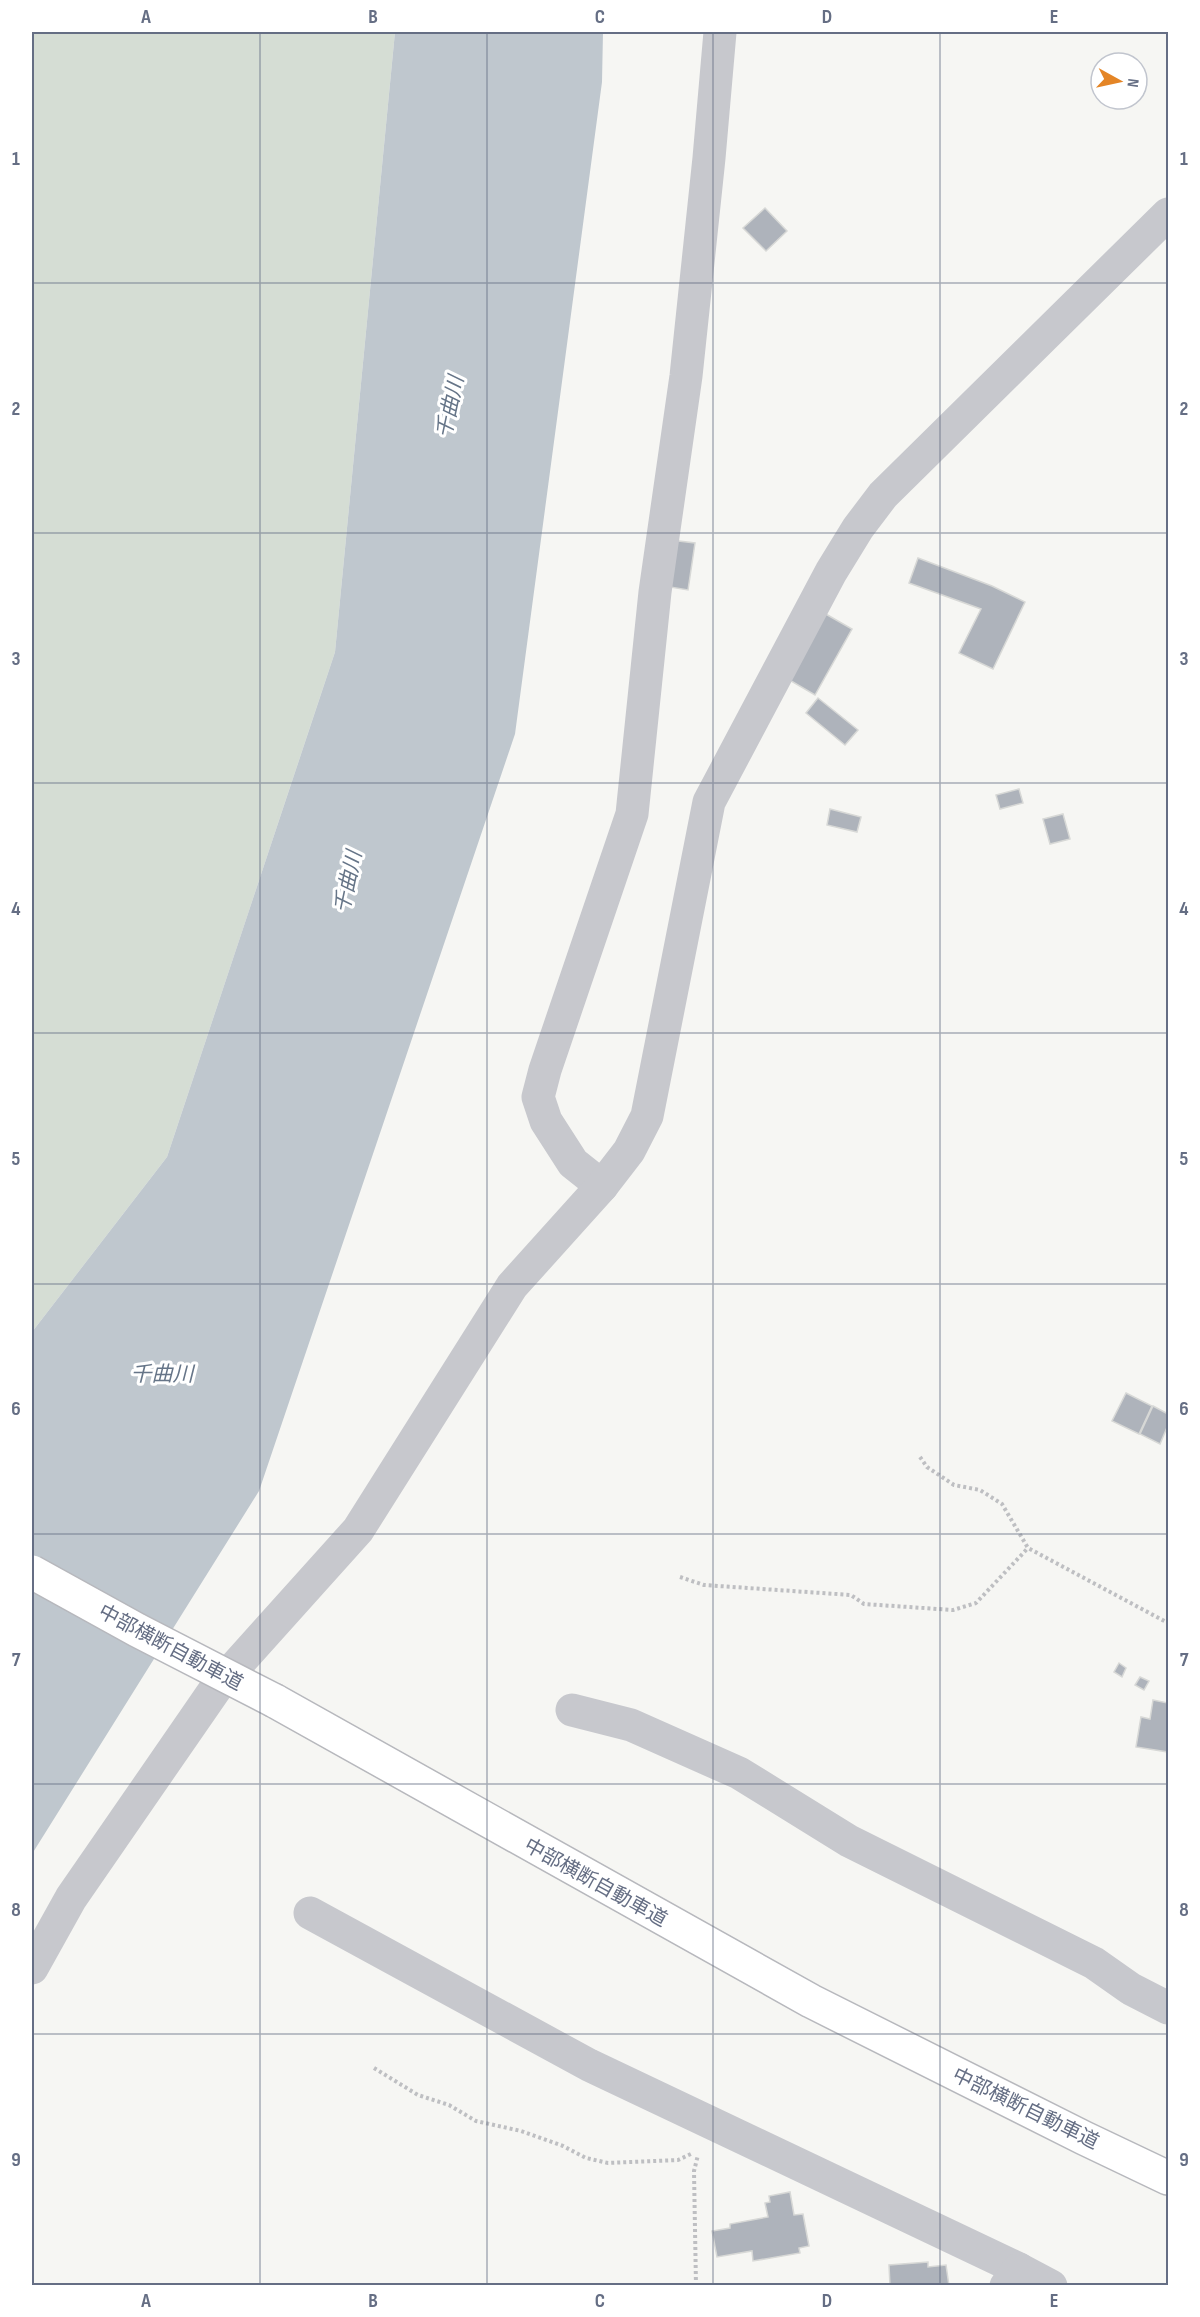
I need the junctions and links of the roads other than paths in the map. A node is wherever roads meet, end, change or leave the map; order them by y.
1 (720, 32) edge
2 (1168, 214) edge
3 (602, 1186) junction
4 (32, 1572) edge
5 (572, 1710) dead end
6 (310, 1913) dead end
7 (32, 1968) edge
8 (1168, 2008) edge
9 (1168, 2178) edge
10 (1012, 2277) edge
11 (1051, 2286) edge

1 - 3 street
2 - 3 street
3 - 7 street
4 - 9 highway, 中部横断自動車道, bridge
5 - 8 street
6 - 10 street
10 - 11 street

